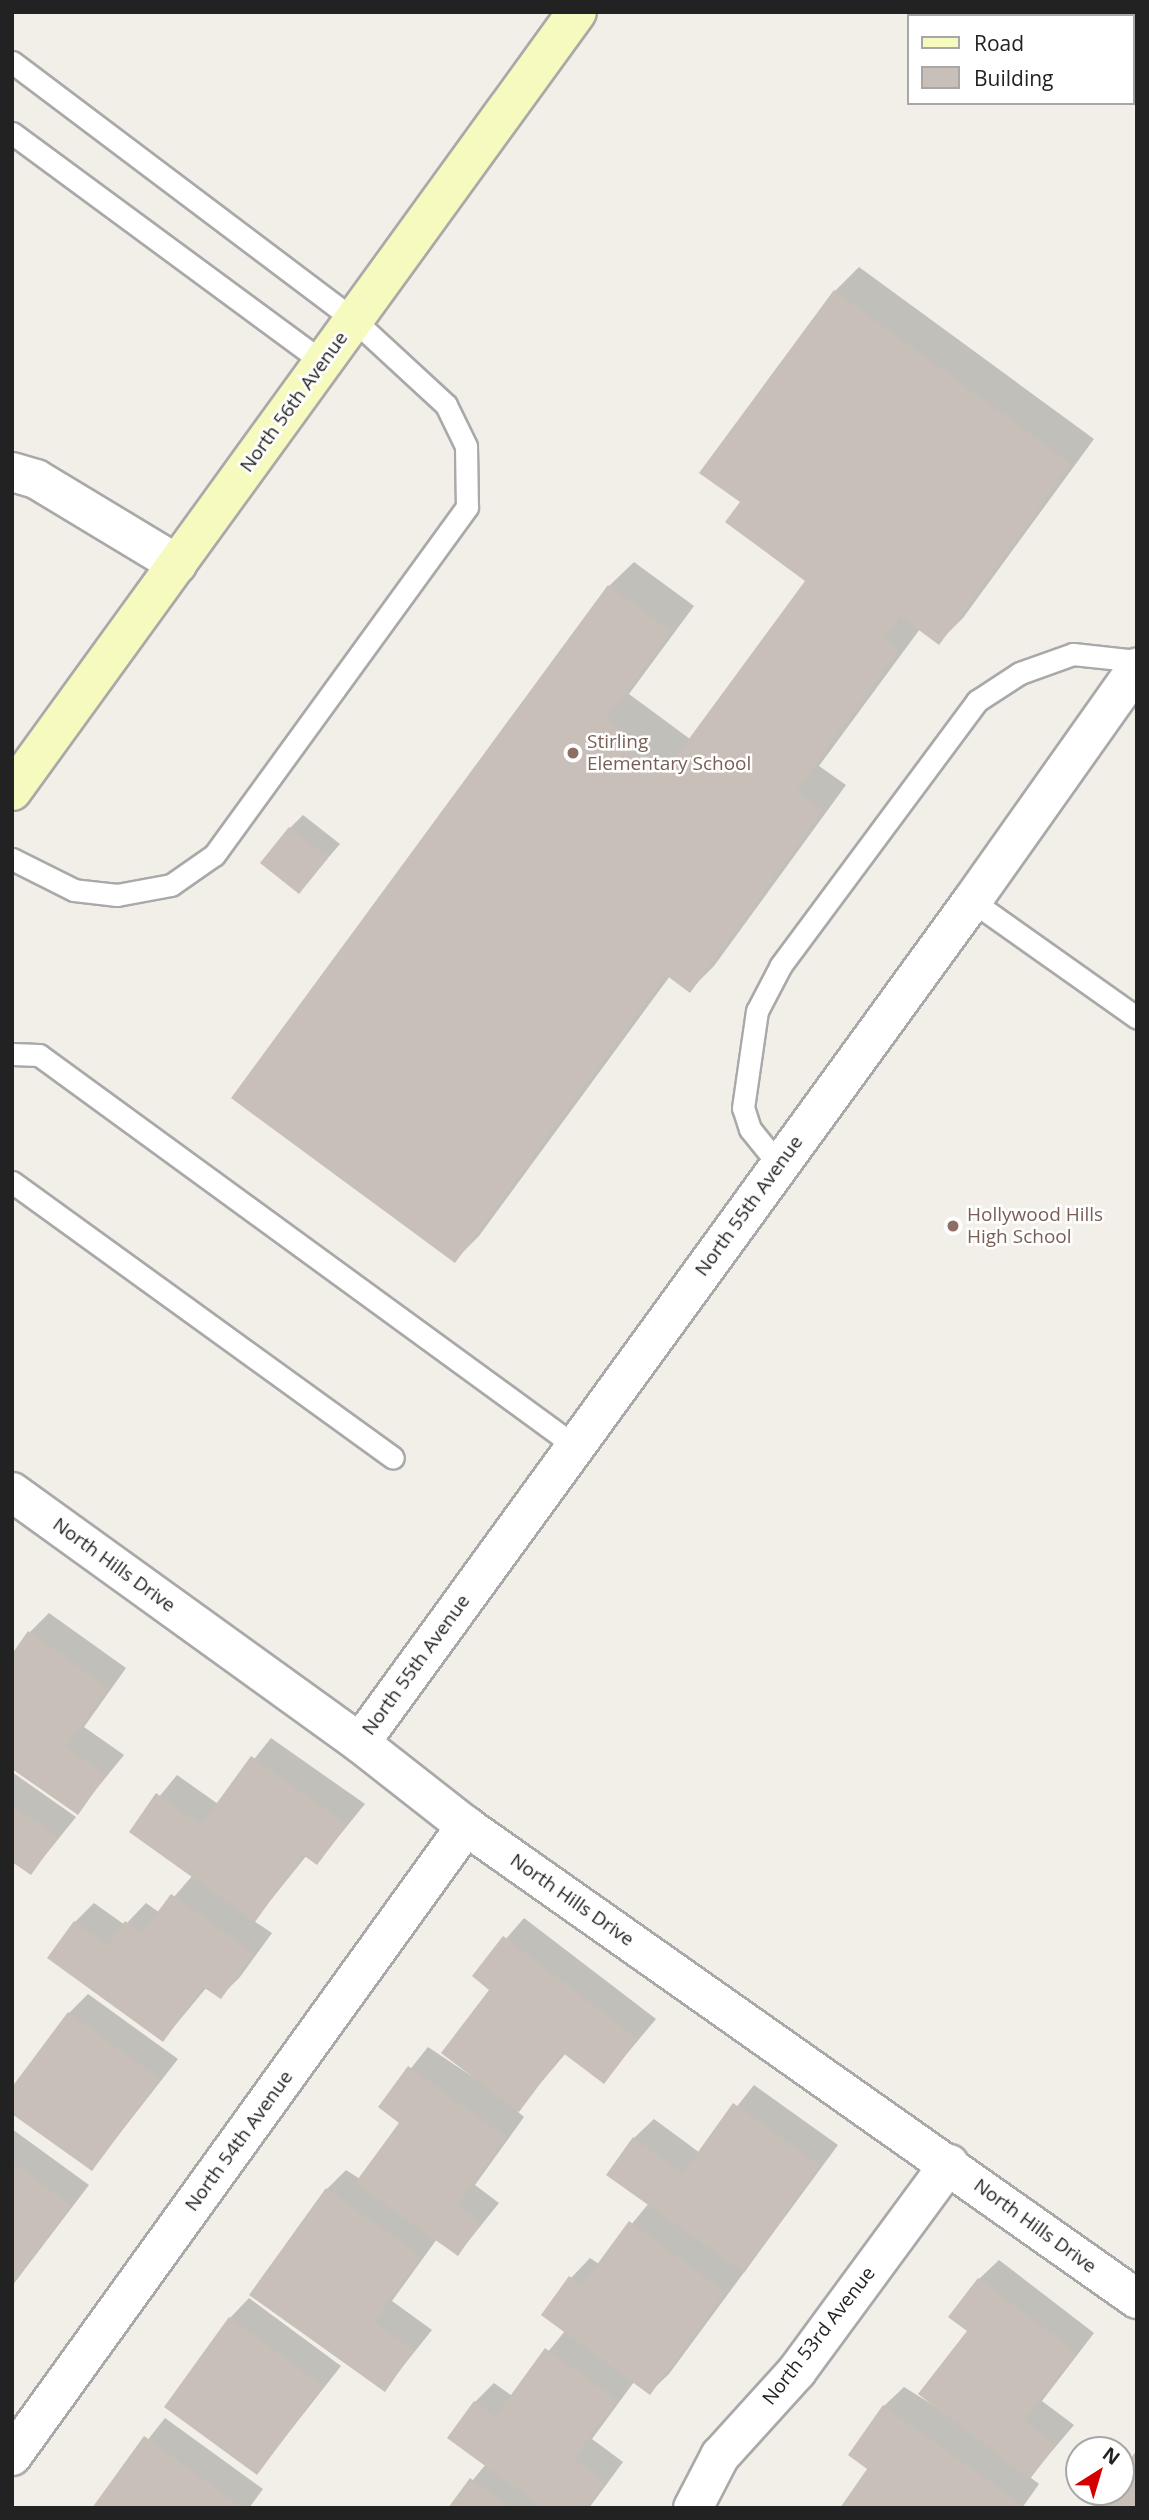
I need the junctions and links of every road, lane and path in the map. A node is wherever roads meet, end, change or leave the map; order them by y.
1 (577, 12) edge
2 (12, 62) edge
3 (12, 134) edge
4 (354, 320) junction
5 (323, 362) junction
6 (12, 472) edge
7 (177, 564) junction
8 (1137, 661) edge
9 (1137, 668) edge
10 (12, 791) edge
11 (12, 859) edge
12 (972, 901) junction
13 (1137, 1018) edge
14 (12, 1054) edge
15 (779, 1165) junction
16 (12, 1182) edge
17 (575, 1446) junction
18 (393, 1458) dead end
19 (12, 1492) edge
20 (360, 1743) junction
21 (466, 1826) junction
22 (949, 2164) junction
23 (1137, 2299) edge
24 (12, 2456) edge
25 (693, 2508) edge

1 - 4 street, North 56th Avenue
2 - 4 lane
3 - 5 lane
4 - 5 street, North 56th Avenue
4 - 11 lane
5 - 7 street, North 56th Avenue
6 - 7 street
7 - 10 street, North 56th Avenue
8 - 15 lane
9 - 12 street, North 55th Avenue
12 - 13 lane
12 - 15 street, North 55th Avenue
14 - 17 lane
15 - 17 street, North 55th Avenue
16 - 18 lane
17 - 20 street, North 55th Avenue
19 - 20 street, North Hills Drive
20 - 21 street, North Hills Drive
21 - 22 street, North Hills Drive
21 - 24 street, North 54th Avenue
22 - 23 street, North Hills Drive
22 - 25 street, North 53rd Avenue

